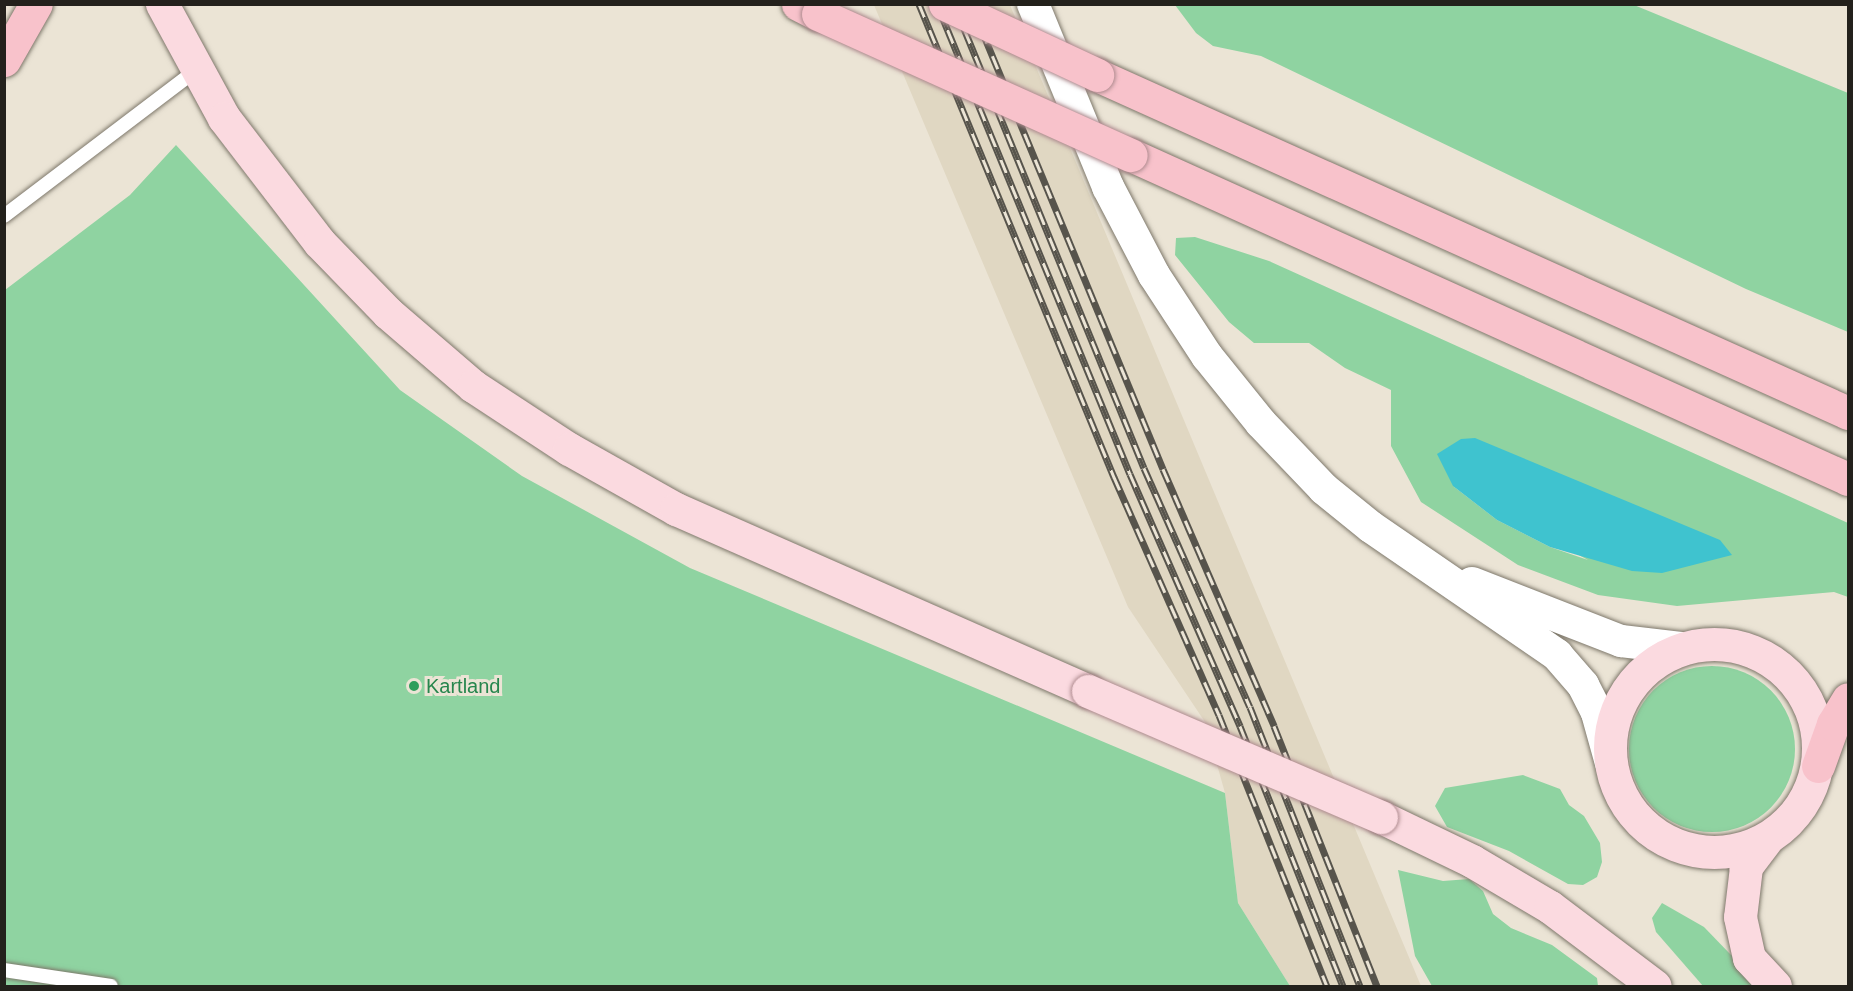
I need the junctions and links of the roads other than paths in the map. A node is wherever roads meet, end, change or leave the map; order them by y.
1 (36, 4) edge
2 (162, 4) edge
3 (945, 4) edge
4 (1033, 4) edge
5 (808, 9) edge
6 (4, 60) edge
7 (196, 70) junction
8 (4, 216) edge
9 (1848, 413) edge
10 (1848, 478) edge
11 (1424, 564) junction
12 (1680, 648) junction
13 (1848, 699) edge
14 (1611, 763) junction
15 (1818, 766) junction
16 (1766, 840) junction
17 (4, 970) edge
18 (111, 987) edge
19 (1655, 987) edge
20 (1775, 987) edge

1 - 6 highway
2 - 7 main road
3 - 9 highway, bridge
4 - 11 street
5 - 10 highway, bridge
7 - 8 lane
7 - 19 main road, bridge
11 - 12 street
11 - 14 street
12 - 14 main road
12 - 15 main road
13 - 15 highway
14 - 16 main road
15 - 16 main road
16 - 20 main road
17 - 18 lane

